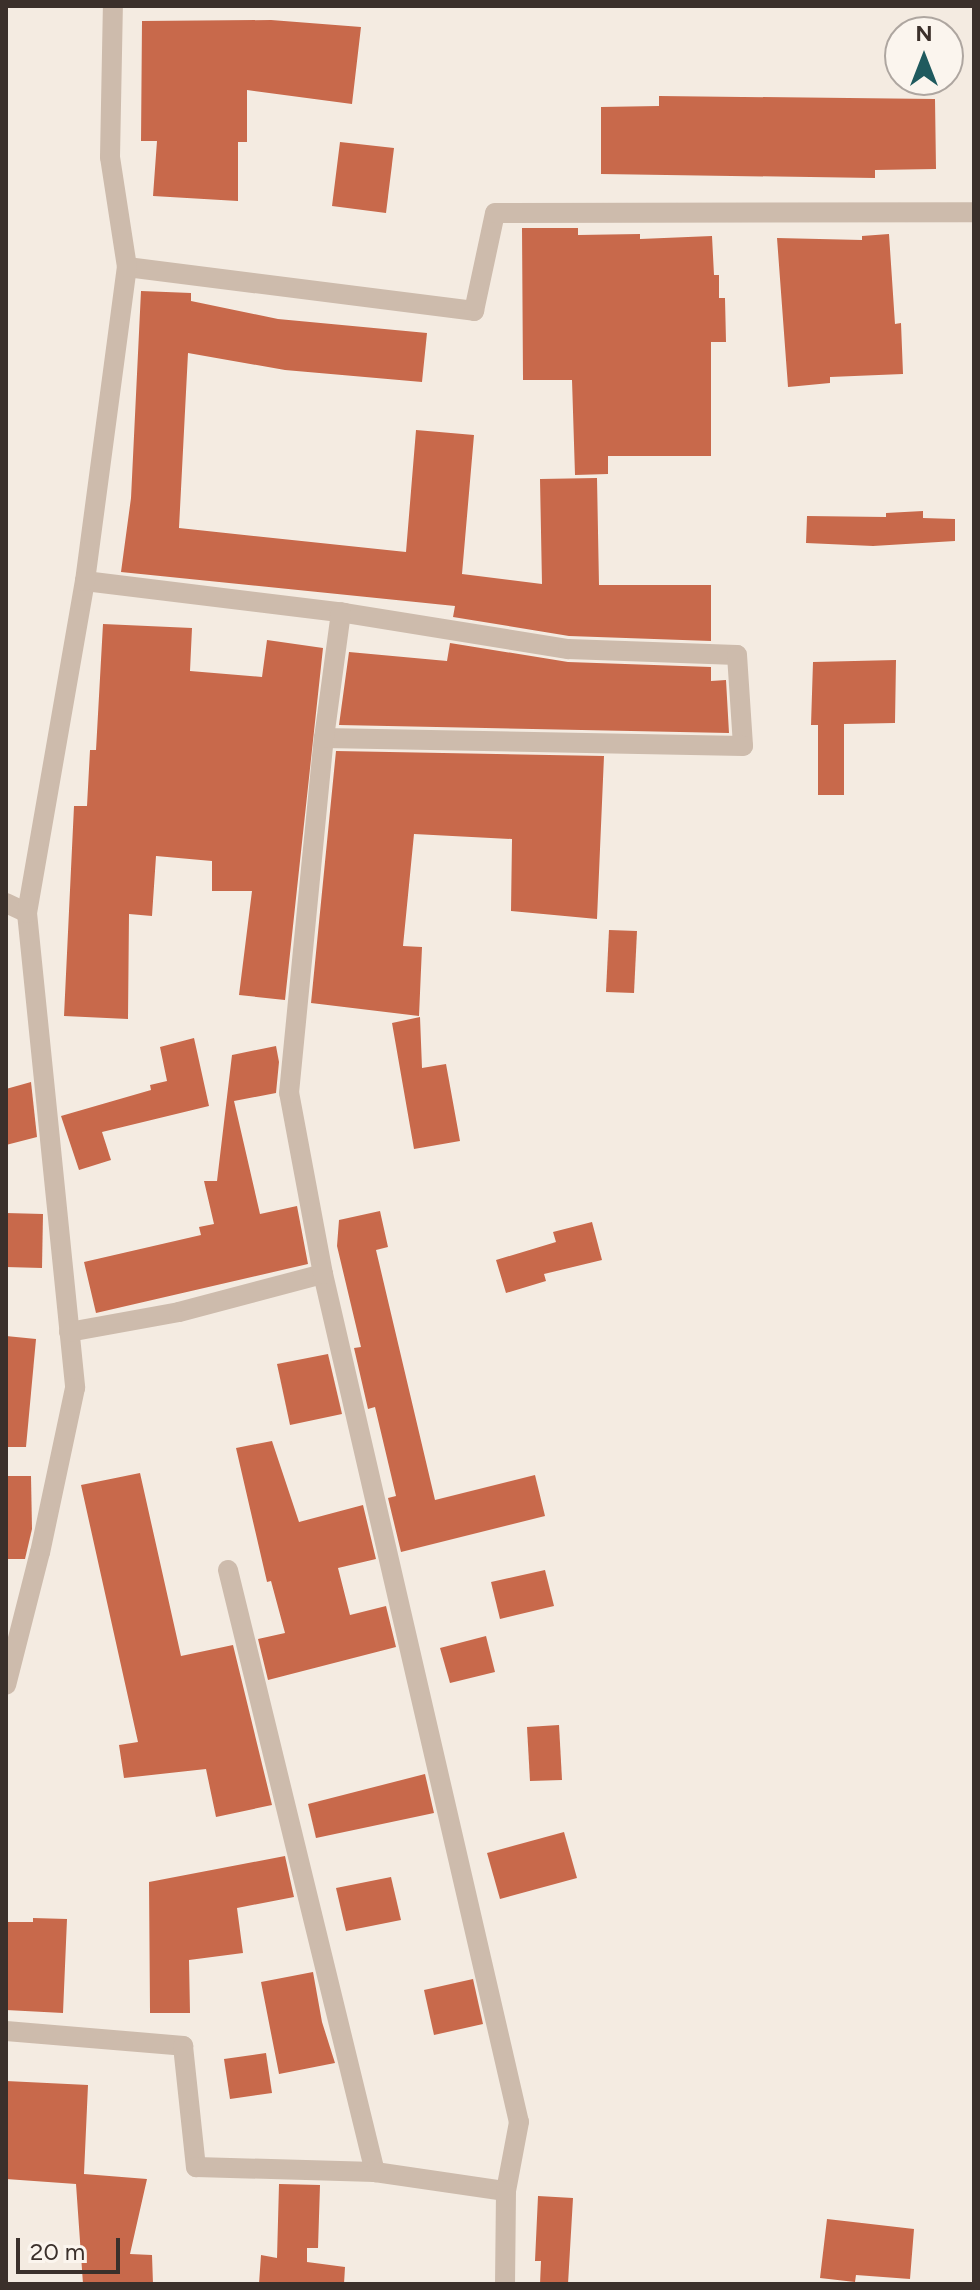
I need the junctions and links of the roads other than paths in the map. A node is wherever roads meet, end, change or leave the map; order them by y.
1 (113, 6) edge
2 (974, 212) edge
3 (127, 267) junction
4 (85, 581) junction
5 (341, 612) junction
6 (324, 738) junction
7 (6, 903) edge
8 (27, 913) junction
9 (323, 1274) junction
10 (69, 1332) junction
11 (228, 1570) dead end
12 (6, 1685) edge
13 (6, 2031) edge
14 (375, 2172) junction
15 (506, 2191) junction
16 (505, 2284) edge

1 - 3 street
2 - 3 street
3 - 4 street
4 - 5 street
4 - 8 street
5 - 6 street
5 - 6 street
6 - 9 street
7 - 8 street
8 - 10 street
9 - 10 street
9 - 15 street
10 - 12 street
11 - 14 street
13 - 14 street
14 - 15 street
15 - 16 street

